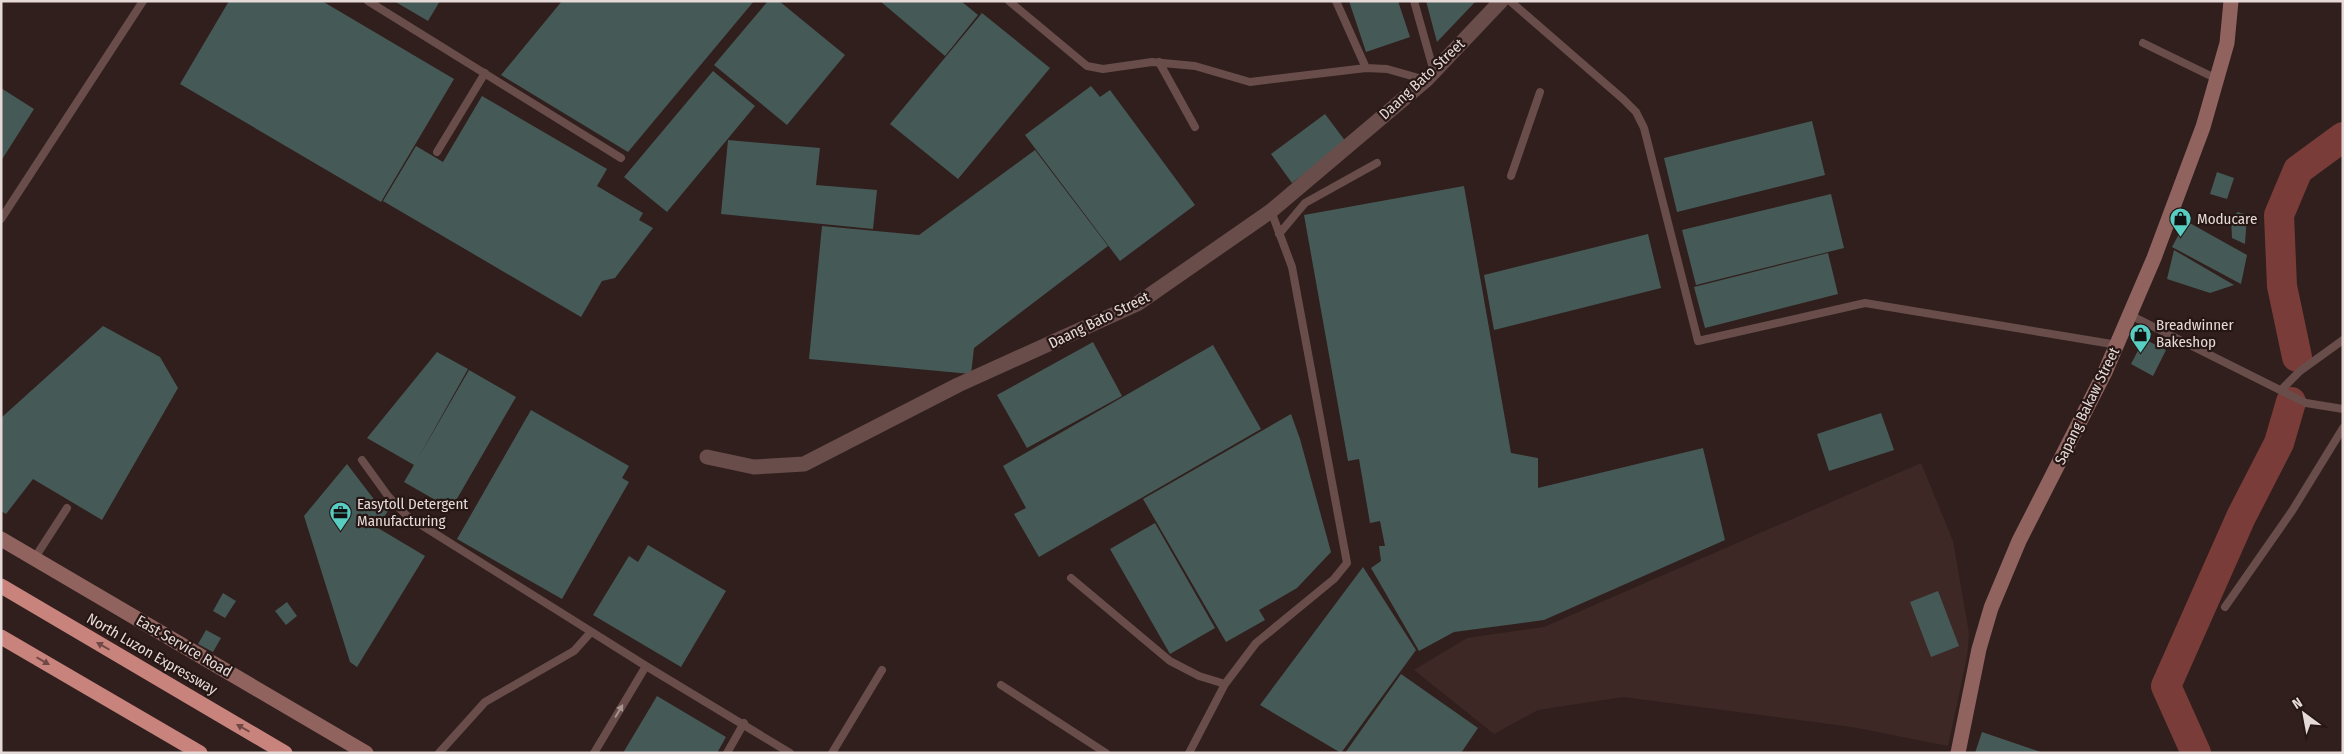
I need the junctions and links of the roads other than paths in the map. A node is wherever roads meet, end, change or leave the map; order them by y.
1 (142, 1) edge
2 (368, 1) edge
3 (1009, 1) edge
4 (1336, 1) edge
5 (1414, 1) edge
6 (1501, 1) edge
7 (1510, 1) edge
8 (2231, 1) edge
9 (2143, 43) dead end
10 (1159, 62) junction
11 (1366, 68) junction
12 (485, 73) junction
13 (1430, 76) junction
14 (2217, 79) junction
15 (1540, 92) dead end
16 (1195, 127) dead end
17 (437, 152) dead end
18 (621, 158) dead end
19 (1377, 163) dead end
20 (1511, 176) dead end
21 (1271, 211) junction
22 (1, 219) edge
23 (1280, 234) junction
24 (2130, 315) junction
25 (2343, 340) edge
26 (2118, 345) junction
27 (2281, 390) junction
28 (2343, 409) edge
29 (2343, 428) edge
30 (707, 457) dead end
31 (362, 460) dead end
32 (67, 508) dead end
33 (1, 539) edge
34 (34, 558) junction
35 (1071, 578) dead end
36 (1, 586) edge
37 (2225, 607) dead end
38 (591, 632) junction
39 (1, 637) edge
40 (646, 666) junction
41 (882, 670) dead end
42 (1225, 684) junction
43 (1001, 685) dead end
44 (744, 724) junction
45 (200, 753) edge
46 (286, 753) edge
47 (366, 753) edge
48 (439, 753) edge
49 (594, 753) edge
50 (727, 753) edge
51 (790, 753) edge
52 (832, 753) edge
53 (1106, 753) edge
54 (1189, 753) edge
55 (1958, 753) edge

1 - 22 lane
2 - 12 lane
3 - 10 lane
4 - 11 lane
5 - 13 lane
6 - 13 street, Daang Bato Street
7 - 26 lane
8 - 14 street, Sapang Bakaw Street
9 - 14 lane
10 - 11 lane
10 - 16 lane
11 - 13 lane
12 - 17 lane
12 - 18 lane
13 - 21 street, Daang Bato Street
14 - 24 street, Sapang Bakaw Street
15 - 20 lane
19 - 23 lane
21 - 23 lane
21 - 30 street, Daang Bato Street
23 - 42 lane
24 - 26 street, Sapang Bakaw Street
24 - 27 lane
25 - 27 lane
26 - 55 street, Sapang Bakaw Street
27 - 28 lane
29 - 37 lane
31 - 38 lane
32 - 34 lane
33 - 34 street, East Service Road
34 - 47 street, East Service Road
35 - 42 lane
46 -> 36 highway, North Luzon Expressway
38 - 40 lane
38 - 48 lane
39 -> 45 highway
40 - 44 lane
49 -> 40 lane
41 - 52 lane
42 - 54 lane
43 - 53 lane
44 - 50 lane
44 - 51 lane

